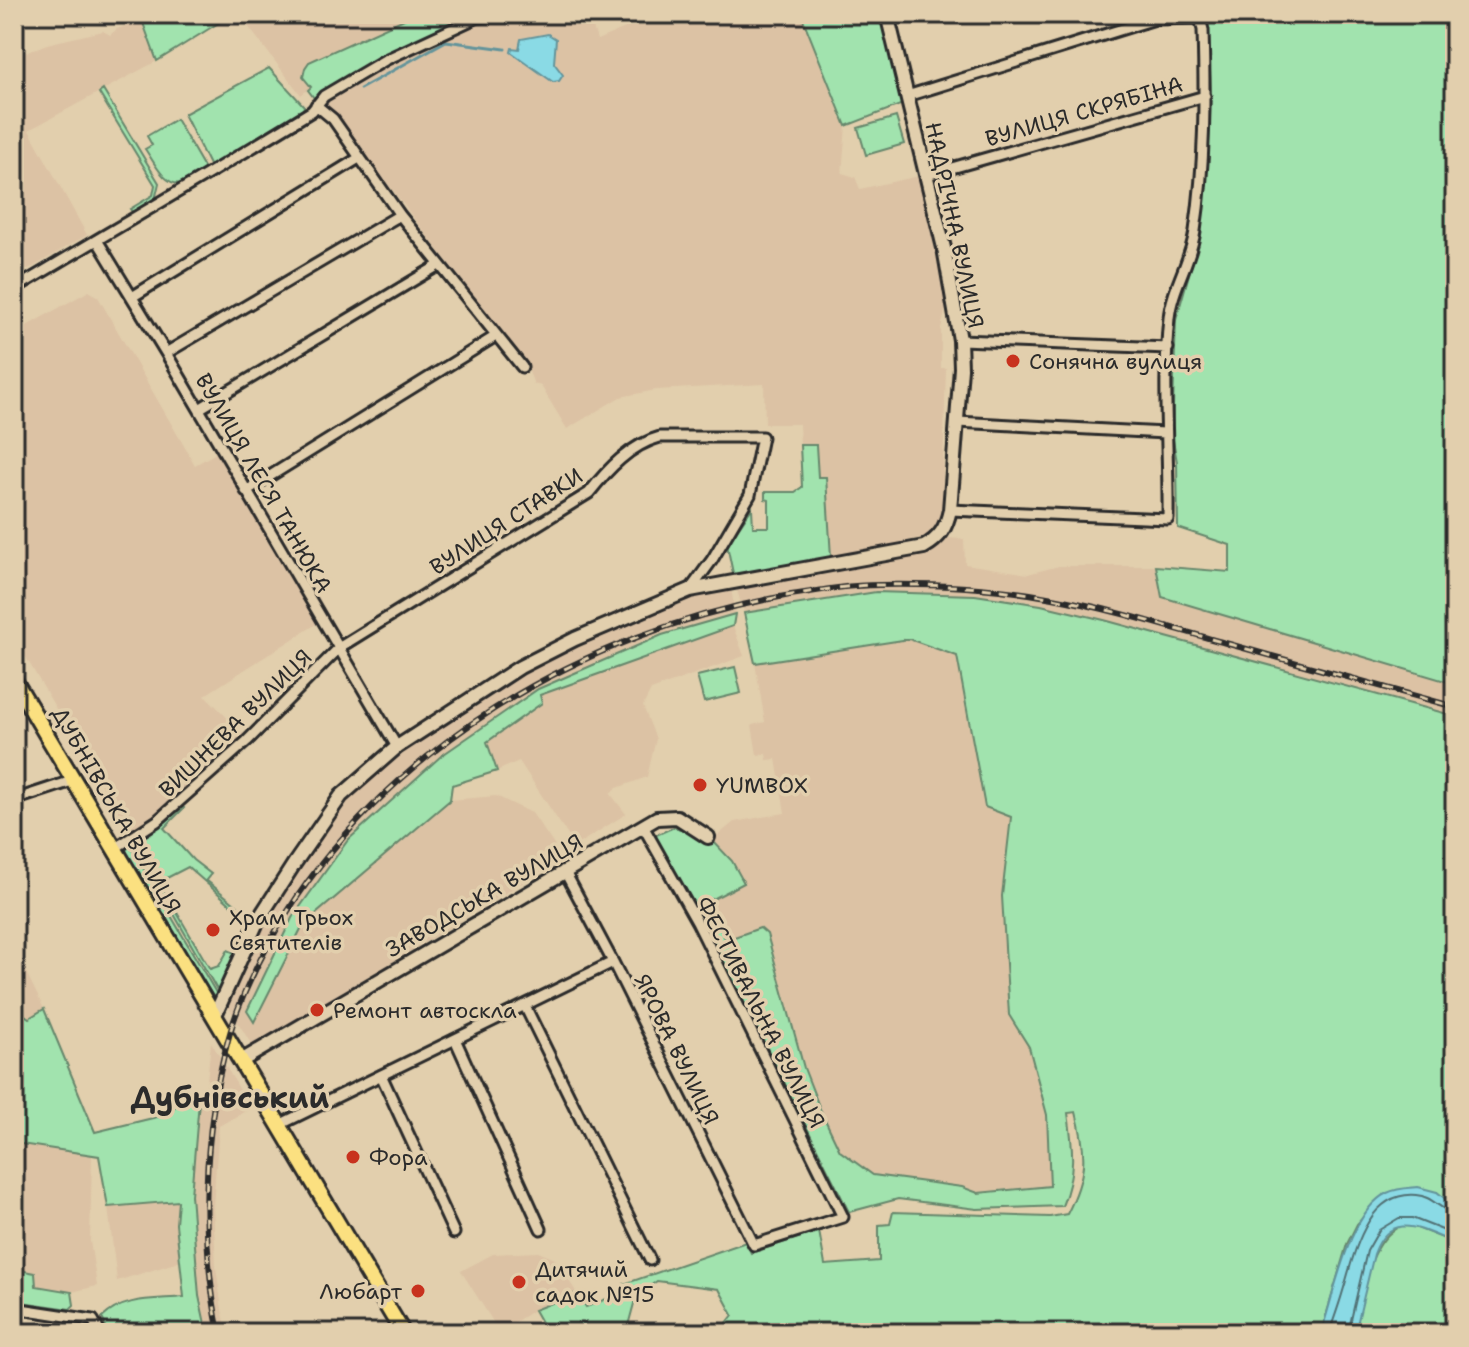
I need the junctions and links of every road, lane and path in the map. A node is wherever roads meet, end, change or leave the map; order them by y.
1 (504, 14) edge
2 (887, 14) edge
3 (1199, 16) edge
4 (907, 96) junction
5 (1205, 96) junction
6 (316, 105) junction
7 (359, 158) junction
8 (927, 175) junction
9 (400, 215) junction
10 (97, 240) junction
11 (439, 265) junction
12 (14, 289) edge
13 (132, 297) junction
14 (496, 336) junction
15 (960, 340) junction
16 (1168, 348) junction
17 (166, 353) junction
18 (522, 367) dead end
19 (199, 409) junction
20 (957, 422) junction
21 (1165, 433) junction
22 (246, 491) junction
23 (950, 510) junction
24 (690, 590) junction
25 (340, 647) junction
26 (14, 680) edge
27 (397, 747) junction
28 (75, 780) junction
29 (14, 800) edge
30 (643, 826) junction
31 (708, 837) dead end
32 (114, 849) junction
33 (564, 870) junction
34 (613, 962) junction
35 (525, 1006) junction
36 (215, 1015) junction
37 (455, 1039) junction
38 (241, 1061) junction
39 (381, 1075) junction
40 (279, 1125) junction
41 (541, 1229) dead end
42 (454, 1233) dead end
43 (754, 1245) joint
44 (650, 1260) dead end
45 (14, 1308) edge
46 (100, 1333) edge
47 (403, 1333) edge

1 - 6 street
2 - 4 street, НАДРІЧНА ВУЛИЦЯ
3 - 4 street
3 - 5 street
4 - 8 street, НАДРІЧНА ВУЛИЦЯ
5 - 8 street, ВУЛИЦЯ СКРЯБІНА
5 - 16 street
6 - 7 street
6 - 10 street
7 - 9 street
7 - 13 street
8 - 15 street, НАДРІЧНА ВУЛИЦЯ
9 - 11 street
9 - 17 street
10 - 12 street
10 - 13 street, ВУЛИЦЯ ЛЕСЯ ТАНЮКА
11 - 14 street
11 - 19 street
13 - 17 street, ВУЛИЦЯ ЛЕСЯ ТАНЮКА
14 - 18 street
14 - 22 street
15 - 16 street
15 - 20 street, НАДРІЧНА ВУЛИЦЯ
16 - 21 street
17 - 19 street, ВУЛИЦЯ ЛЕСЯ ТАНЮКА
19 - 22 street, ВУЛИЦЯ ЛЕСЯ ТАНЮКА
20 - 21 street
20 - 23 street, НАДРІЧНА ВУЛИЦЯ
21 - 23 street
22 - 25 street, ВУЛИЦЯ ЛЕСЯ ТАНЮКА
23 - 24 street, НАДРІЧНА ВУЛИЦЯ
24 - 25 street, ВУЛИЦЯ СТАВКИ
24 - 27 street
25 - 27 street, ВУЛИЦЯ ЛЕСЯ ТАНЮКА
25 - 32 street, ВИШНЕВА ВУЛИЦЯ
26 - 28 main road, ДУБНІВСЬКА ВУЛИЦЯ
27 - 36 street
28 - 29 street
28 - 32 main road, ДУБНІВСЬКА ВУЛИЦЯ
30 - 31 street, ЗАВОДСЬКА ВУЛИЦЯ
30 - 33 street, ЗАВОДСЬКА ВУЛИЦЯ
30 - 43 street, ФЕСТИВАЛЬНА ВУЛИЦЯ
32 - 36 main road, ДУБНІВСЬКА ВУЛИЦЯ
33 - 34 street, ЯРОВА ВУЛИЦЯ
33 - 38 street, ЗАВОДСЬКА ВУЛИЦЯ
34 - 35 street
34 - 43 street, ЯРОВА ВУЛИЦЯ
35 - 37 street
35 - 44 street
36 - 38 main road, ДУБНІВСЬКА ВУЛИЦЯ
37 - 39 street
37 - 41 street
38 - 40 main road, ДУБНІВСЬКА ВУЛИЦЯ
39 - 40 street
39 - 42 street
40 - 47 main road, ДУБНІВСЬКА ВУЛИЦЯ
45 - 46 street

